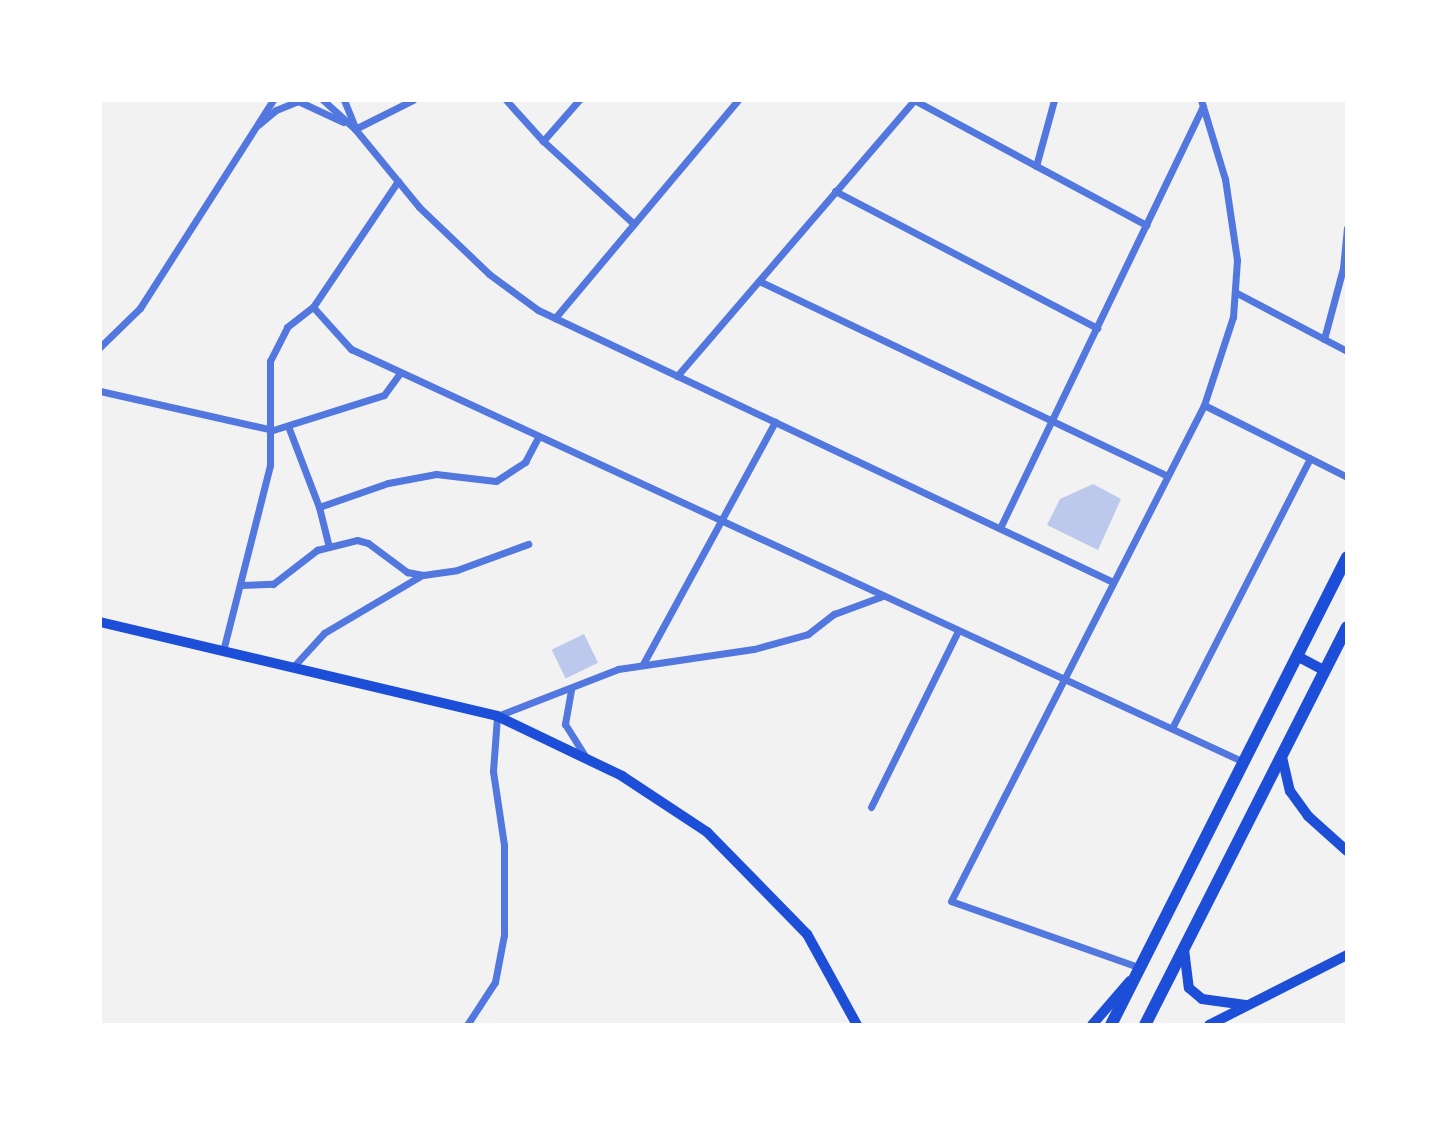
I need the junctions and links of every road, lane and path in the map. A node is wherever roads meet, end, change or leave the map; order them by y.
1 (273, 100) edge
2 (323, 100) edge
3 (344, 100) edge
4 (413, 100) edge
5 (506, 100) edge
6 (579, 100) edge
7 (738, 100) edge
8 (1054, 100) edge
9 (1060, 100) edge
10 (1202, 103) edge
11 (1054, 110) junction
12 (355, 129) junction
13 (248, 134) junction
14 (543, 141) junction
15 (1036, 166) junction
16 (398, 181) junction
17 (835, 191) junction
18 (634, 224) junction
19 (1146, 225) junction
20 (1347, 228) edge
21 (759, 281) junction
22 (1235, 292) junction
23 (313, 307) junction
24 (555, 318) junction
25 (1097, 328) junction
26 (1324, 339) junction
27 (100, 347) edge
28 (1347, 351) edge
29 (399, 374) junction
30 (677, 376) junction
31 (100, 391) edge
32 (1203, 405) junction
33 (1052, 421) junction
34 (775, 422) junction
35 (288, 426) junction
36 (272, 429) junction
37 (538, 438) junction
38 (1310, 458) junction
39 (1167, 477) junction
40 (1347, 477) edge
41 (320, 507) junction
42 (721, 522) junction
43 (1000, 528) junction
44 (528, 544) dead end
45 (329, 547) junction
46 (1347, 557) edge
47 (422, 575) junction
48 (1113, 582) junction
49 (240, 585) junction
50 (883, 596) junction
51 (100, 621) edge
52 (1347, 627) edge
53 (958, 631) junction
54 (223, 651) junction
55 (1297, 656) junction
56 (643, 664) junction
57 (293, 667) junction
58 (1325, 671) junction
59 (1064, 679) junction
60 (571, 690) junction
61 (497, 716) junction
62 (1171, 729) junction
63 (1282, 757) junction
64 (587, 759) junction
65 (1244, 762) junction
66 (870, 807) dead end
67 (1347, 850) edge
68 (1184, 949) junction
69 (1347, 955) edge
70 (1141, 968) junction
71 (1248, 1006) junction
72 (1213, 1024) edge
73 (467, 1025) edge
74 (857, 1025) edge
75 (1092, 1025) edge
76 (1111, 1025) edge
77 (1145, 1025) edge

1 - 13 street
2 - 12 street
3 - 12 street
4 - 12 street
5 - 14 street
6 - 14 street
7 - 18 street
8 - 11 street
9 - 11 street
10 - 19 street
10 - 22 street
11 - 15 street
12 - 13 street
12 - 16 street
13 - 27 street
14 - 18 street
15 - 17 street
15 - 19 street
16 - 23 street
16 - 24 street
17 - 21 street
17 - 25 street
18 - 24 street
19 - 25 street
20 - 26 street
21 - 30 street
21 - 33 street
22 - 26 street
22 - 32 street
23 - 29 street
23 - 36 street
24 - 30 street
25 - 33 street
26 - 28 street
29 - 35 street
29 - 37 street
30 - 34 street
31 - 36 street
32 - 38 street
32 - 39 street
33 - 39 street
33 - 43 street
34 - 42 street
34 - 43 street
35 - 36 street
35 - 41 street
36 - 49 street
37 - 41 street
37 - 42 street
38 - 40 street
38 - 62 street
39 - 48 street
41 - 45 street
42 - 50 street
42 - 56 street
43 - 48 street
44 - 47 street
45 - 47 street
45 - 49 street
46 - 55 main road
47 - 57 street
48 - 59 street
49 - 54 street
50 - 53 street
50 - 56 street
51 - 54 main road
52 - 58 main road
53 - 59 street
53 - 66 street
54 - 57 main road
55 - 58 main road
55 - 65 main road
56 - 60 street
57 - 61 main road
58 - 63 main road
59 - 62 street
59 - 70 street
60 - 61 street
60 - 64 street
61 - 64 main road
61 - 73 street
62 - 65 street
63 - 67 main road
63 - 68 main road
64 - 74 main road
65 - 70 main road
68 - 71 main road
68 - 77 main road
69 - 71 main road
70 - 75 main road
70 - 76 main road
71 - 72 main road

